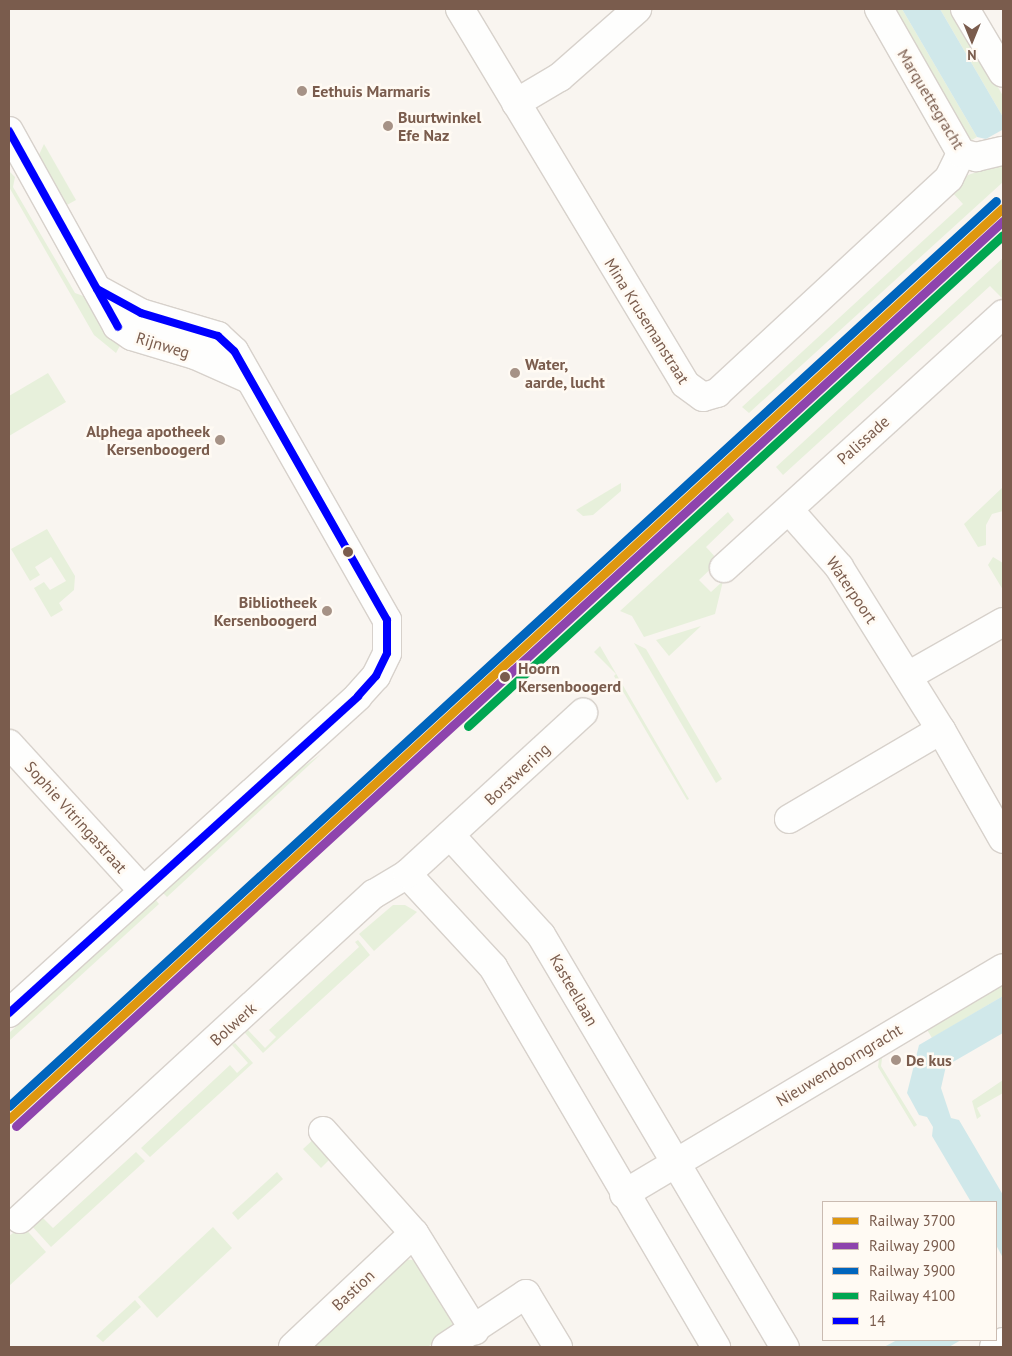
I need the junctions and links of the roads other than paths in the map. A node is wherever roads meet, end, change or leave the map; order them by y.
1 (460, 9) edge
2 (637, 9) edge
3 (879, 9) edge
4 (965, 9) edge
5 (1003, 73) edge
6 (516, 103) junction
7 (9, 131) edge
8 (1003, 151) edge
9 (961, 153) junction
10 (1003, 314) edge
11 (789, 510) junction
12 (724, 568) dead end
13 (1003, 622) edge
14 (908, 676) junction
15 (583, 713) dead end
16 (941, 730) junction
17 (9, 744) edge
18 (789, 820) dead end
19 (450, 834) junction
20 (1003, 839) edge
21 (407, 874) junction
22 (143, 891) junction
23 (1003, 968) edge
24 (9, 1013) edge
25 (323, 1131) dead end
26 (676, 1163) junction
27 (624, 1194) junction
28 (20, 1219) dead end
29 (414, 1233) junction
30 (475, 1331) junction
31 (1003, 1342) edge
32 (293, 1347) edge
33 (446, 1347) edge
34 (558, 1347) edge
35 (716, 1347) edge
36 (784, 1347) edge
37 (994, 1347) edge

1 - 6 street, Mina Krusemanstraat
2 - 6 street
3 - 9 street, Marquettegracht
4 - 5 street
6 - 9 street, Mina Krusemanstraat
7 - 22 street, Rijnweg
8 - 9 street, Marquettegracht
10 - 11 street, Palissade
11 - 12 street, Palissade
11 - 14 street, Waterpoort
13 - 14 street
14 - 16 street, Waterpoort
15 - 19 street, Borstwering
16 - 18 street
16 - 20 street, Waterpoort
17 - 22 street, Sophie Vitringastraat
19 - 21 street, Bolwerk
19 - 26 street, Kasteellaan
21 - 27 street
21 - 28 street, Bolwerk
22 - 24 street, Rijnweg
23 - 26 street, Nieuwendoorngracht
25 - 29 street
26 - 27 street
26 - 36 street, Kasteellaan
27 - 35 street
29 - 30 street
29 - 32 street, Bastion
30 - 33 street
30 - 34 street
31 - 37 street

